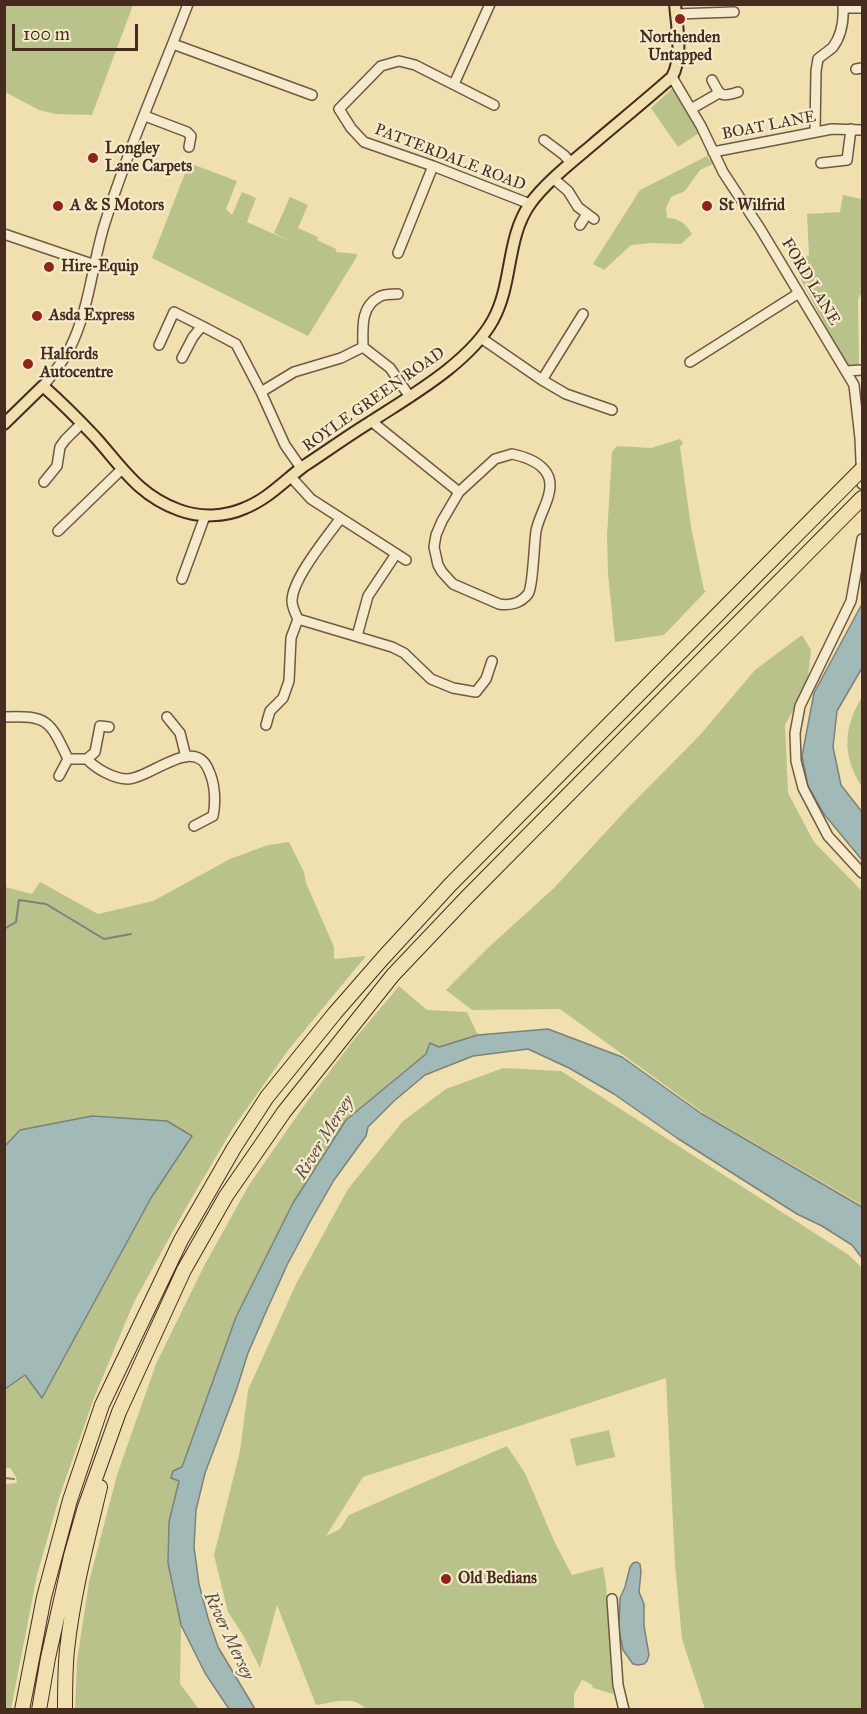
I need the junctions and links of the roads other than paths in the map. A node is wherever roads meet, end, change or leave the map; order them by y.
1 (189, 4) edge
2 (490, 4) edge
3 (843, 6) edge
4 (862, 8) edge
5 (676, 9) edge
6 (734, 12) dead end
7 (173, 44) junction
8 (672, 77) junction
9 (712, 80) dead end
10 (453, 84) junction
11 (738, 92) dead end
12 (719, 93) junction
13 (312, 95) dead end
14 (494, 105) dead end
15 (691, 109) junction
16 (145, 116) junction
17 (851, 129) junction
18 (862, 130) edge
19 (815, 132) junction
20 (544, 140) dead end
21 (189, 147) dead end
22 (713, 152) junction
23 (571, 163) junction
24 (821, 163) dead end
25 (433, 166) junction
26 (554, 178) junction
27 (530, 204) junction
28 (580, 225) dead end
29 (4, 234) edge
30 (398, 253) dead end
31 (95, 265) junction
32 (799, 293) junction
33 (398, 294) dead end
34 (583, 314) dead end
35 (202, 326) junction
36 (481, 338) junction
37 (159, 345) dead end
38 (363, 346) junction
39 (182, 358) dead end
40 (690, 362) dead end
41 (862, 370) edge
42 (846, 371) junction
43 (542, 380) junction
44 (43, 386) junction
45 (261, 392) junction
46 (410, 397) junction
47 (612, 410) dead end
48 (371, 422) junction
49 (82, 423) junction
50 (4, 424) edge
51 (301, 468) junction
52 (122, 469) junction
53 (862, 469) edge
54 (291, 477) junction
55 (44, 482) dead end
56 (862, 484) edge
57 (459, 492) junction
58 (862, 498) edge
59 (205, 516) junction
60 (340, 519) junction
61 (58, 531) dead end
62 (862, 539) edge
63 (396, 554) junction
64 (406, 560) dead end
65 (182, 579) dead end
66 (298, 619) junction
67 (357, 636) junction
68 (492, 661) dead end
69 (4, 717) edge
70 (167, 717) dead end
71 (266, 725) dead end
72 (109, 727) dead end
73 (186, 757) junction
74 (68, 759) junction
75 (87, 759) junction
76 (59, 776) dead end
77 (194, 826) dead end
78 (862, 873) edge
79 (119, 1412) junction
80 (612, 1599) dead end
81 (23, 1702) edge
82 (39, 1710) edge
83 (65, 1710) edge
84 (624, 1710) edge

1 - 7 street
2 - 10 street
3 - 4 street
3 - 19 street
5 - 6 street
5 - 8 main road
7 - 13 street
7 - 16 street
8 - 15 street, FORD LANE
8 - 23 main road, ROYLE GREEN ROAD
9 - 12 street
10 - 14 street
10 - 25 street, PATTERDALE ROAD
11 - 12 street
12 - 15 street
15 - 22 street, FORD LANE
16 - 21 street
16 - 31 street
17 - 18 street, BOAT LANE
17 - 19 street, BOAT LANE
17 - 24 street
19 - 22 street, BOAT LANE
20 - 23 street
22 - 32 street, FORD LANE
23 - 26 main road, ROYLE GREEN ROAD
25 - 27 street, PATTERDALE ROAD
25 - 30 street
26 - 27 main road, ROYLE GREEN ROAD
26 - 28 street
27 - 36 main road, ROYLE GREEN ROAD
29 - 31 street
31 - 44 street
32 - 40 street
32 - 42 street, FORD LANE
33 - 38 street
34 - 43 street
35 - 37 street
35 - 39 street
35 - 45 street
36 - 43 street
36 - 46 main road, ROYLE GREEN ROAD
38 - 45 street
38 - 46 street
41 - 42 street
42 - 56 street, FORD LANE
43 - 47 street
44 - 49 main road, ROYLE GREEN ROAD
44 - 50 main road
45 - 51 street
46 - 48 main road, ROYLE GREEN ROAD
48 - 51 main road, ROYLE GREEN ROAD
48 - 57 street
49 - 52 main road, ROYLE GREEN ROAD
49 - 55 street
51 - 54 main road, ROYLE GREEN ROAD
52 - 59 main road, ROYLE GREEN ROAD
52 - 61 street
53 - 81 highway, bridge
54 - 59 main road, ROYLE GREEN ROAD
54 - 60 street
57 - 57 street
58 - 79 highway
59 - 65 street
60 - 63 street
60 - 66 street
62 - 78 street
63 - 64 street
63 - 67 street
66 - 67 street
66 - 71 street
67 - 68 street
69 - 74 street
70 - 73 street
72 - 75 street
73 - 75 street
73 - 77 street
74 - 75 street
74 - 76 street
79 - 82 highway
79 - 83 highway
80 - 84 street

